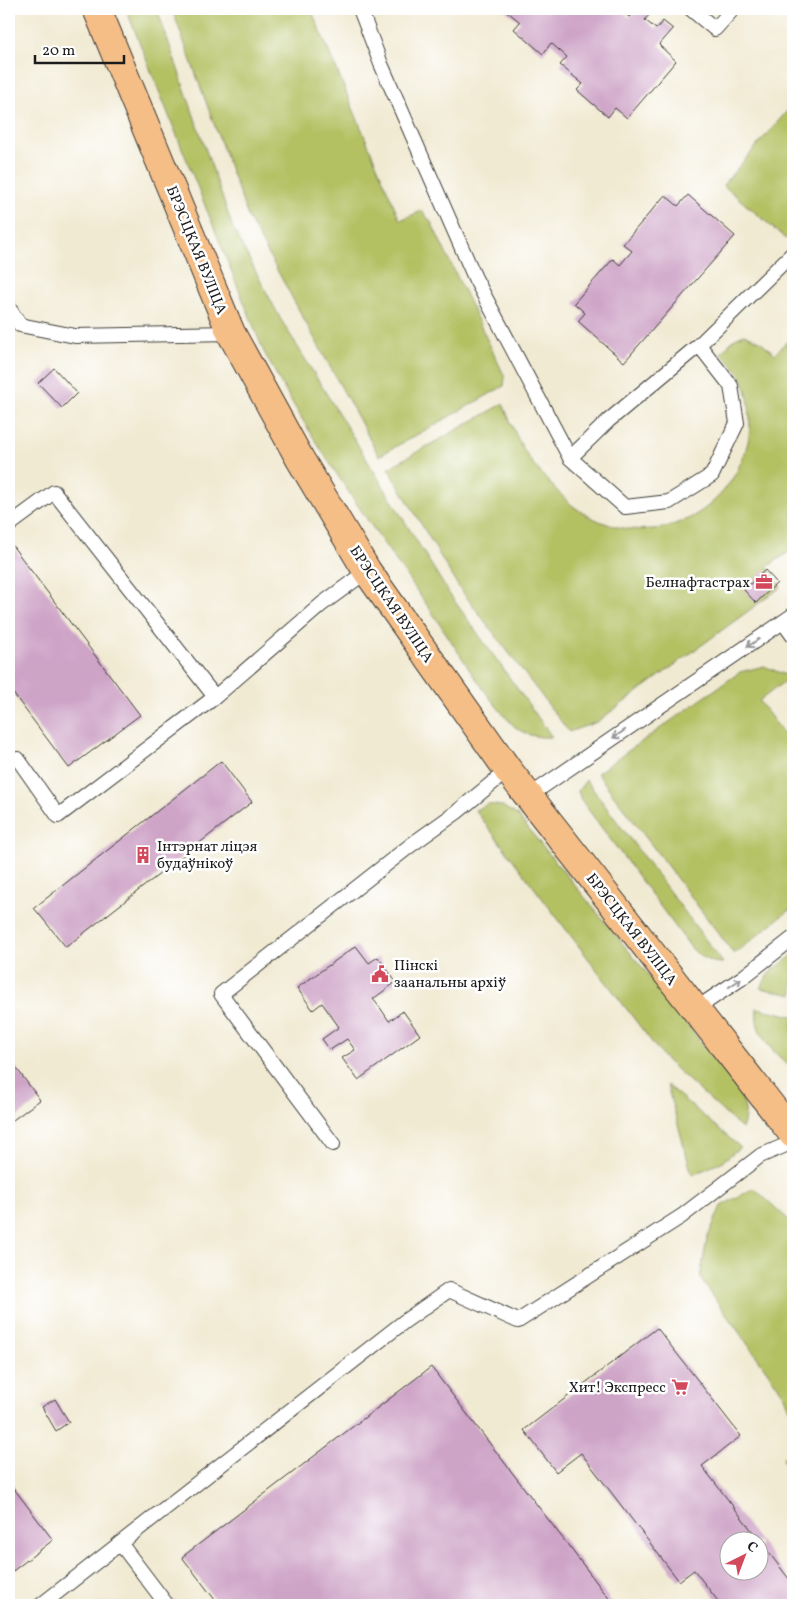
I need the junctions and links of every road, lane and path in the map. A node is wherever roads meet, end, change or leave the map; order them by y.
1 (97, 9) edge
2 (360, 9) edge
3 (691, 9) edge
4 (733, 9) edge
5 (792, 254) edge
6 (9, 308) edge
7 (232, 333) junction
8 (699, 345) junction
9 (570, 458) junction
10 (9, 525) edge
11 (367, 571) junction
12 (788, 619) edge
13 (793, 636) edge
14 (215, 697) junction
15 (18, 759) dead end
16 (508, 770) junction
17 (528, 796) junction
18 (793, 938) edge
19 (694, 1010) junction
20 (793, 1134) edge
21 (793, 1142) edge
22 (333, 1144) dead end
23 (120, 1543) junction
24 (41, 1605) edge
25 (167, 1605) edge

1 - 7 main road, БРЭСЦКАЯ ВУЛІЦА
2 - 9 lane
3 - 4 lane
5 - 8 lane
6 - 7 lane
7 - 11 main road, БРЭСЦКАЯ ВУЛІЦА
8 - 9 lane
8 - 9 lane
10 - 14 lane
11 - 14 lane
11 - 16 main road, БРЭСЦКАЯ ВУЛІЦА
12 - 13 lane
12 -> 17 lane
14 - 15 lane
16 - 17 main road, БРЭСЦКАЯ ВУЛІЦА
16 - 22 lane
17 - 19 main road, БРЭСЦКАЯ ВУЛІЦА
19 -> 18 lane
19 - 20 main road, БРЭСЦКАЯ ВУЛІЦА
21 - 23 lane
23 - 24 lane
23 - 25 lane

